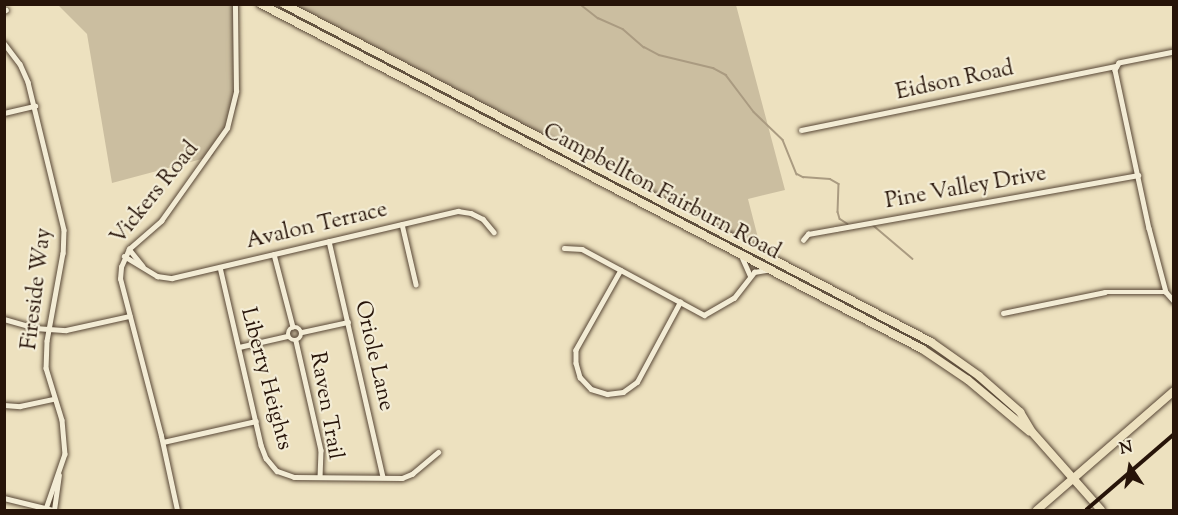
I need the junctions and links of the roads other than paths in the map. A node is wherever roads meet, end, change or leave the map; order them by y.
1 (234, 4) edge
2 (261, 4) edge
3 (284, 4) edge
4 (4, 43) edge
5 (1173, 52) edge
6 (1116, 66) junction
7 (34, 106) junction
8 (4, 113) edge
9 (801, 130) dead end
10 (1138, 176) junction
11 (402, 224) junction
12 (494, 232) dead end
13 (803, 240) dead end
14 (330, 241) junction
15 (564, 248) dead end
16 (129, 249) junction
17 (274, 254) junction
18 (740, 254) junction
19 (124, 256) junction
20 (142, 266) junction
21 (220, 267) junction
22 (621, 270) junction
23 (770, 270) junction
24 (750, 275) junction
25 (416, 284) dead end
26 (1166, 292) junction
27 (1173, 301) edge
28 (680, 302) junction
29 (1003, 313) dead end
30 (129, 316) junction
31 (4, 319) edge
32 (348, 322) junction
33 (293, 327) junction
34 (49, 330) junction
35 (302, 332) junction
36 (287, 336) junction
37 (296, 341) junction
38 (239, 347) junction
39 (1173, 392) edge
40 (54, 399) junction
41 (4, 405) edge
42 (256, 421) junction
43 (1032, 432) junction
44 (163, 442) junction
45 (438, 452) dead end
46 (59, 475) junction
47 (320, 476) junction
48 (383, 477) junction
49 (1072, 479) junction
50 (4, 498) edge
51 (45, 509) junction
52 (54, 510) edge
53 (177, 510) edge
54 (1037, 510) edge
55 (1101, 510) edge

1 - 16 street, Vickers Road
2 - 18 main road, Campbellton Fairburn Road
3 - 43 main road, Campbellton Fairburn Road
4 - 7 street, Fireside Way
5 - 6 street, Eidson Road
6 - 9 street, Eidson Road
6 - 10 street
7 - 8 street
7 - 34 street, Fireside Way
10 - 13 street, Pine Valley Drive
10 - 26 street
11 - 12 street, Avalon Terrace
11 - 14 street, Avalon Terrace
11 - 25 street
14 - 17 street, Avalon Terrace
14 - 32 street, Oriole Lane
15 - 22 street
16 - 19 street, Vickers Road
16 - 20 street, Avalon Terrace
17 - 21 street, Avalon Terrace
17 - 33 street, Raven Trail
18 - 23 main road, Campbellton Fairburn Road
18 - 24 street
19 - 20 street, Avalon Terrace
19 - 30 street, Vickers Road
20 - 21 street, Avalon Terrace
21 - 38 street, Liberty Heights
22 - 28 street
22 - 28 street
23 - 24 street
23 - 43 main road, Campbellton Fairburn Road
24 - 28 street
26 - 27 street
26 - 29 street
30 - 34 street
30 - 44 street, Vickers Road
31 - 34 street
32 - 35 street
32 - 48 street, Oriole Lane
33 - 35 street
33 - 36 street
34 - 40 street, Fireside Way
35 - 37 street
36 - 37 street
36 - 38 street
37 - 47 street, Raven Trail
38 - 42 street, Liberty Heights
39 - 49 main road
40 - 41 street
40 - 46 street, Fireside Way
42 - 44 street
42 - 47 street, Liberty Heights
43 - 49 main road, Campbellton Fairburn Road
44 - 53 street, Vickers Road
45 - 48 street, Liberty Heights
46 - 51 street, Fireside Way
46 - 52 street, Fireside Way
47 - 48 street, Liberty Heights
49 - 54 main road
49 - 55 main road, Campbellton Fairburn Road
50 - 51 street
51 - 52 street

